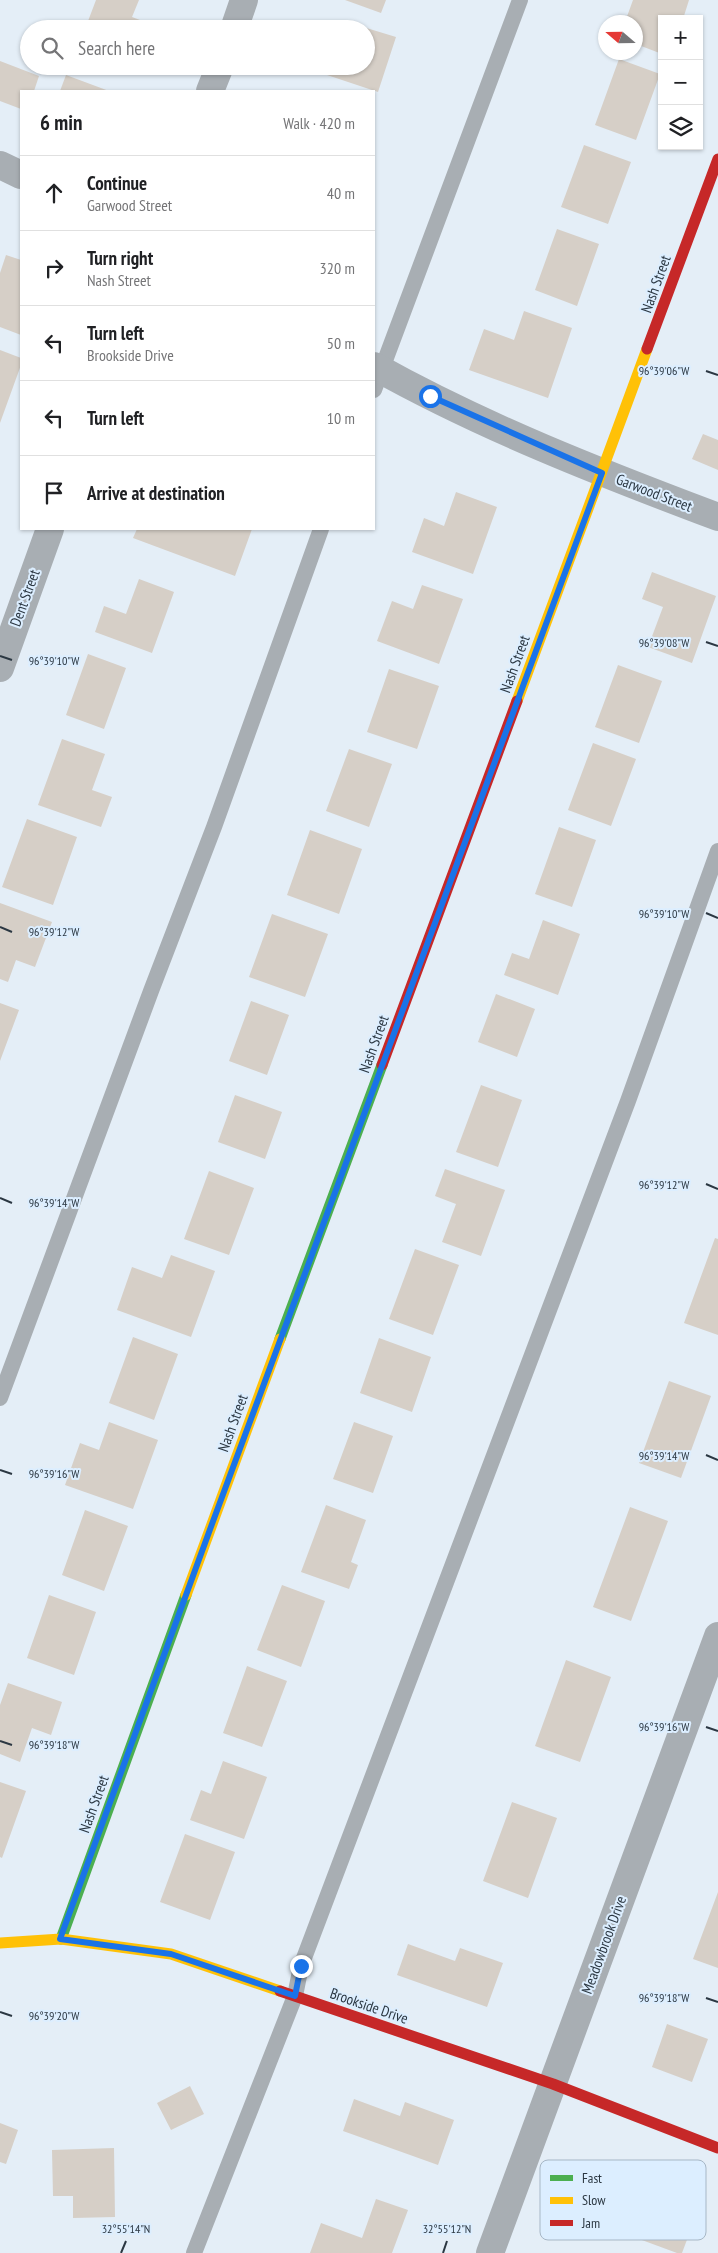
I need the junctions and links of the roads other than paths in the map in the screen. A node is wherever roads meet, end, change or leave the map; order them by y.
1 (244, 0) edge
2 (520, 0) edge
3 (237, 20) edge
4 (216, 75) edge
5 (210, 90) edge
6 (718, 159) edge
7 (0, 165) edge
8 (20, 175) edge
9 (376, 375) edge
10 (602, 473) junction
11 (718, 517) edge
12 (50, 530) edge
13 (322, 530) edge
14 (0, 668) edge
15 (718, 851) edge
16 (0, 1398) edge
17 (718, 1636) edge
18 (60, 1939) junction
19 (0, 1943) edge
20 (295, 1996) junction
21 (553, 2084) junction
22 (718, 2148) edge
23 (194, 2253) edge
24 (490, 2253) edge

1 - 3 street
2 - 9 lane
4 - 5 street
6 - 10 street, Nash Street
7 - 8 street
9 - 10 street, Garwood Street
10 - 11 street, Garwood Street
10 - 18 street, Nash Street
12 - 14 street, Dent Street
13 - 16 lane
15 - 20 lane
17 - 21 street, Meadowbrook Drive
18 - 19 street, Brookside Drive
18 - 20 street, Brookside Drive
20 - 21 street, Brookside Drive
20 - 23 lane
21 - 22 street, Brookside Drive
21 - 24 street, Meadowbrook Drive

